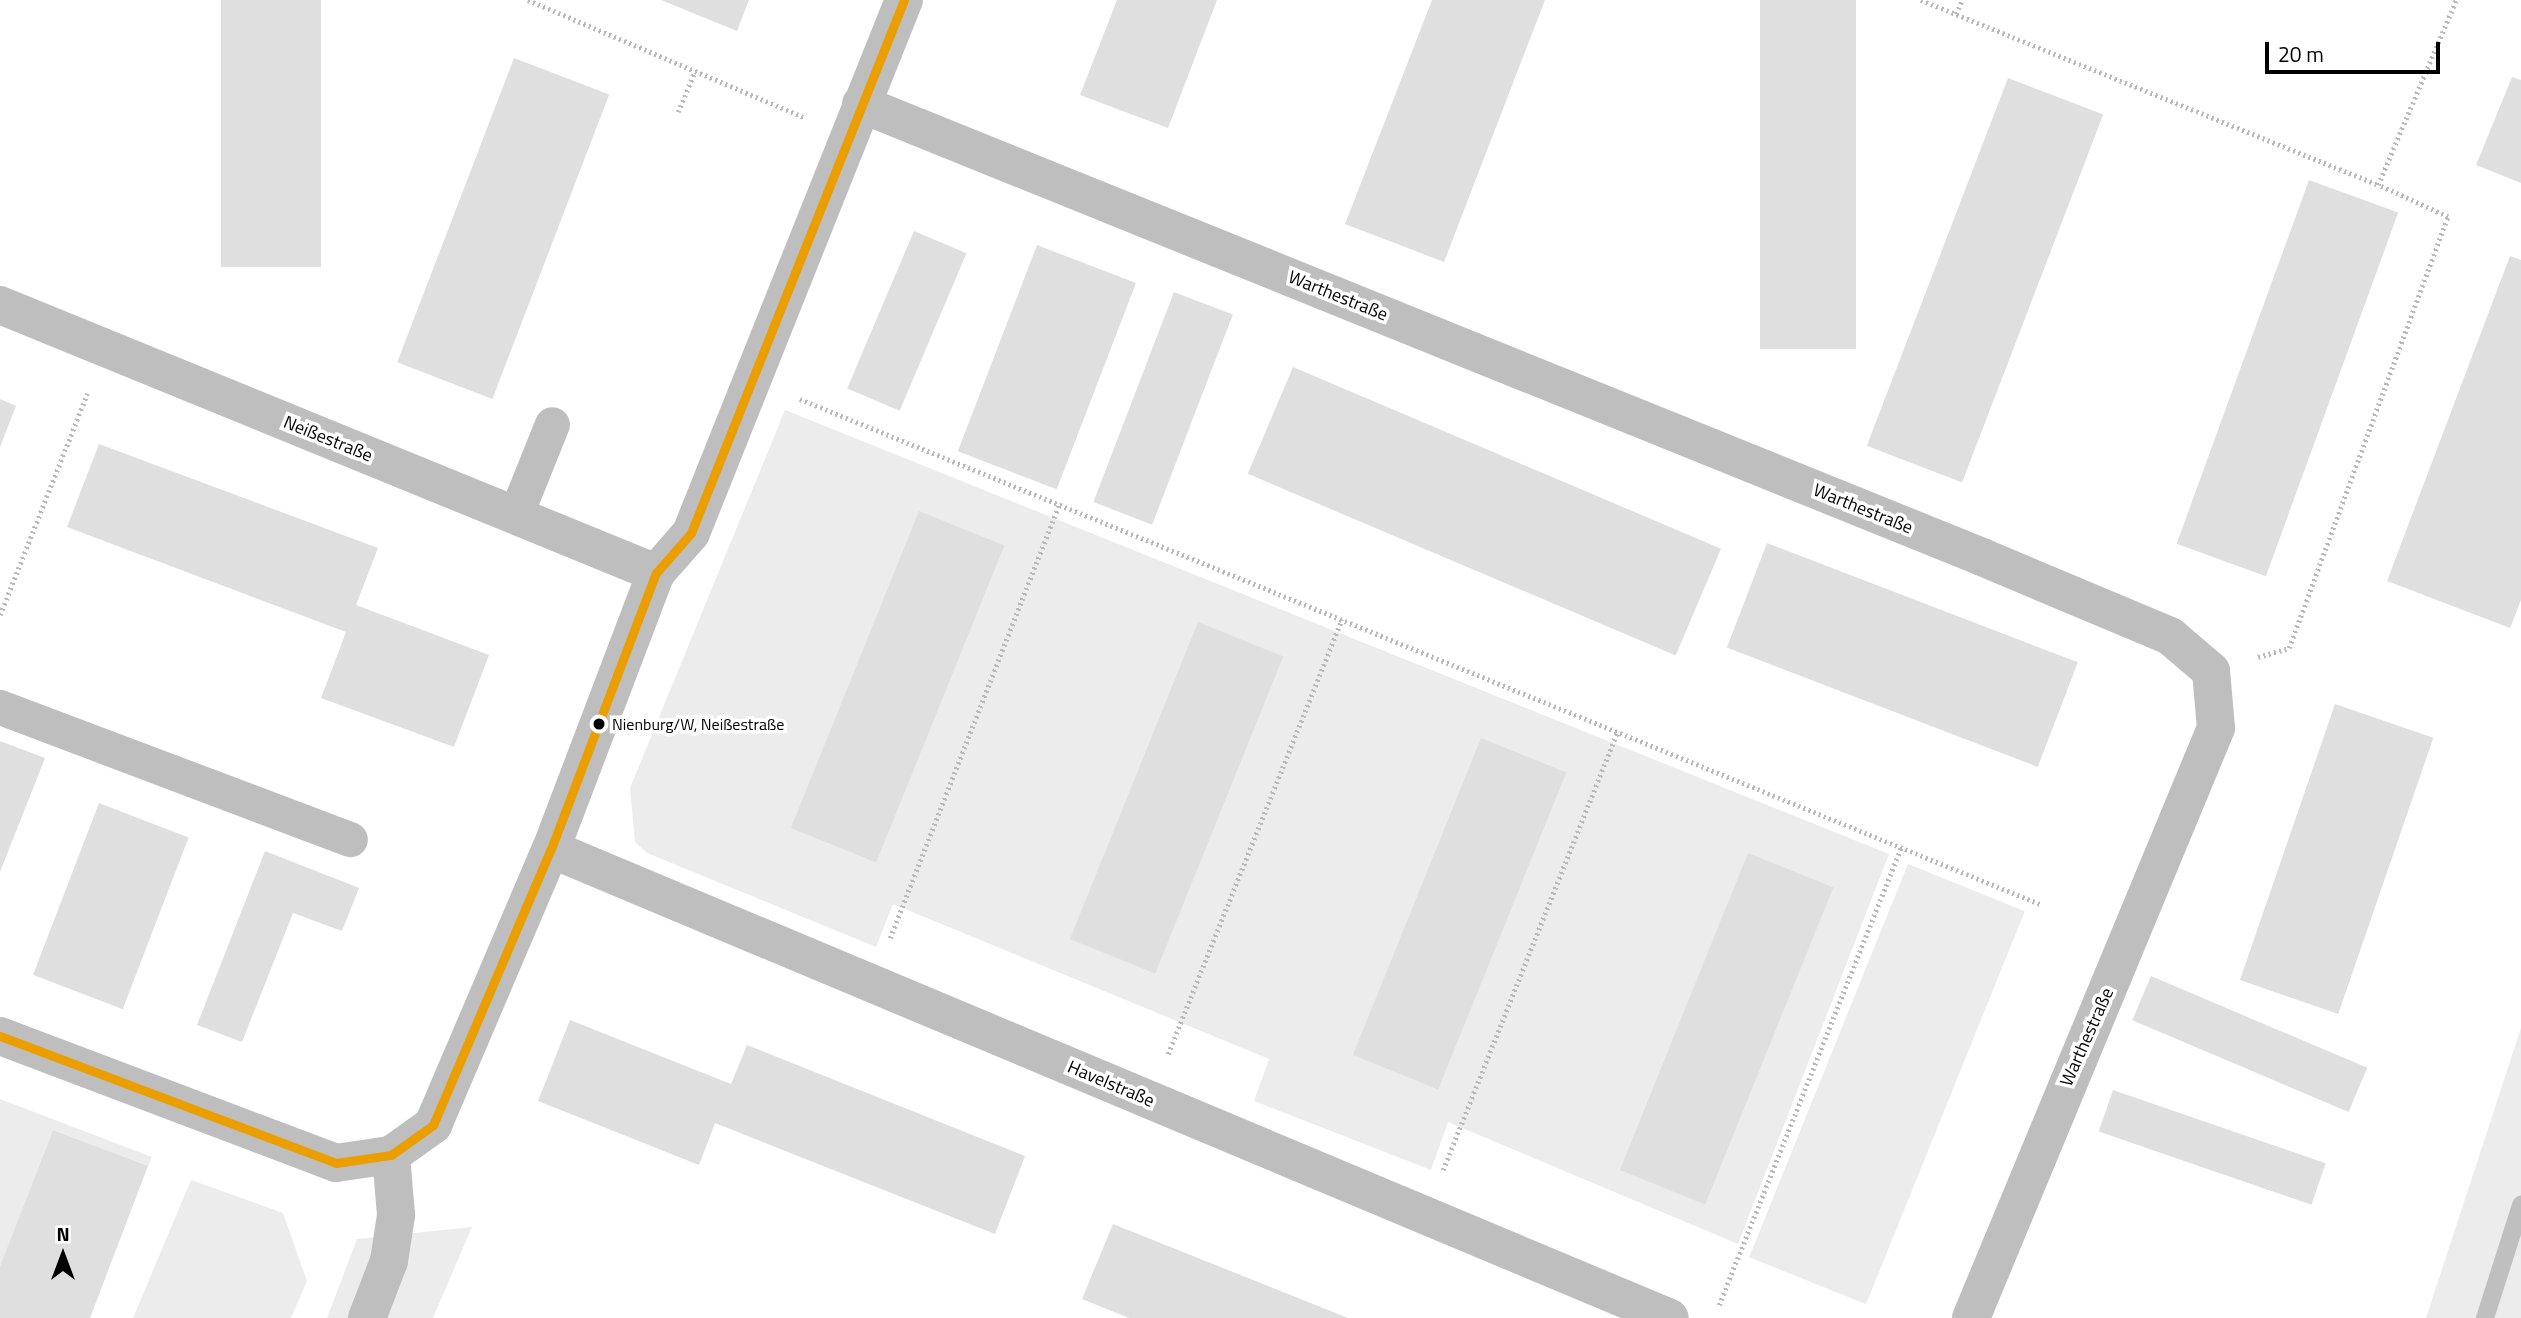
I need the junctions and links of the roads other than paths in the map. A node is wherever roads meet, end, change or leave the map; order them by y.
1 (904, 0) edge
2 (854, 119) junction
3 (0, 305) edge
4 (552, 424) dead end
5 (515, 516) junction
6 (656, 573) junction
7 (0, 707) edge
8 (350, 839) dead end
9 (551, 849) junction
10 (0, 1037) edge
11 (391, 1155) junction
12 (367, 1318) edge
13 (1670, 1318) edge
14 (1971, 1318) edge

1 - 2 street
2 - 6 street
2 - 14 street, Warthestraße
3 - 5 street, Neißestraße
4 - 5 lane
5 - 6 street, Neißestraße
6 - 9 street
7 - 8 lane
9 - 11 street
9 - 13 street, Havelstraße
10 - 11 street
11 - 12 street

